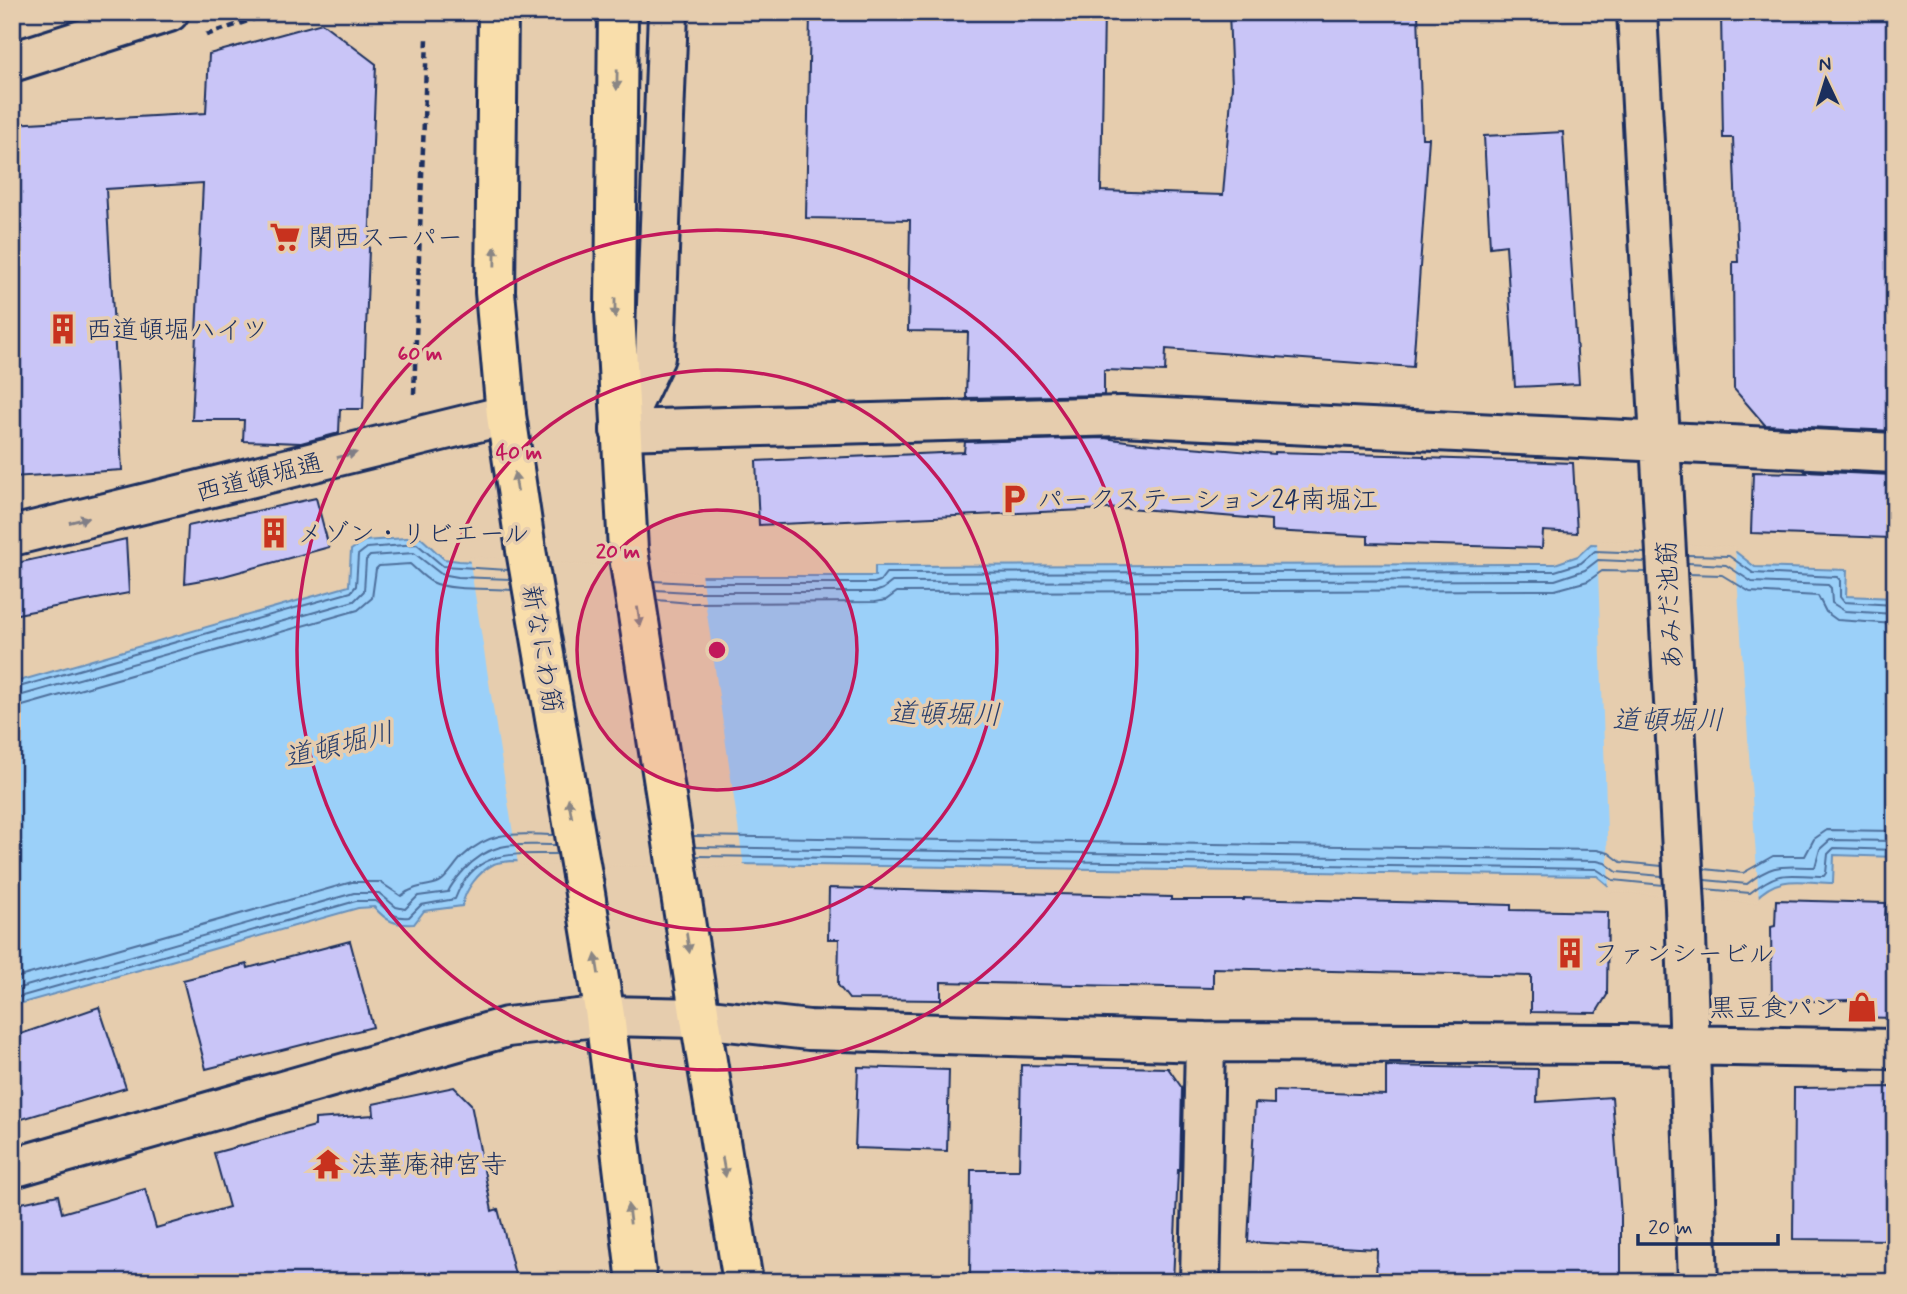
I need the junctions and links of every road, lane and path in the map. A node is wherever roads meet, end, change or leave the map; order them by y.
1 (169, 12) edge
2 (498, 12) edge
3 (618, 12) edge
4 (668, 12) edge
5 (1637, 12) edge
6 (427, 38) dead end
7 (12, 62) edge
8 (506, 415) junction
9 (620, 430) junction
10 (1661, 441) junction
11 (399, 443) junction
12 (1895, 453) edge
13 (12, 536) edge
14 (605, 1016) junction
15 (700, 1018) junction
16 (1205, 1042) junction
17 (1689, 1045) junction
18 (1895, 1049) edge
19 (12, 1168) edge
20 (637, 1282) edge
21 (743, 1282) edge
22 (1200, 1282) edge
23 (1698, 1282) edge

1 - 7 street
8 -> 2 main road, 新なにわ筋
3 -> 9 main road
4 - 9 street
5 - 10 street, あみだ池筋
6 - 11 path
8 - 11 street, 西道頓堀通
14 -> 8 main road, 新なにわ筋, bridge
9 - 10 street
9 -> 15 main road
10 - 12 street
10 - 17 street, あみだ池筋
13 -> 11 street, 西道頓堀通
14 - 15 street
14 - 19 street
20 -> 14 main road, 新なにわ筋
15 - 16 street
15 -> 21 main road
16 - 17 street
16 - 22 street
17 - 18 street
17 - 23 street, あみだ池筋

